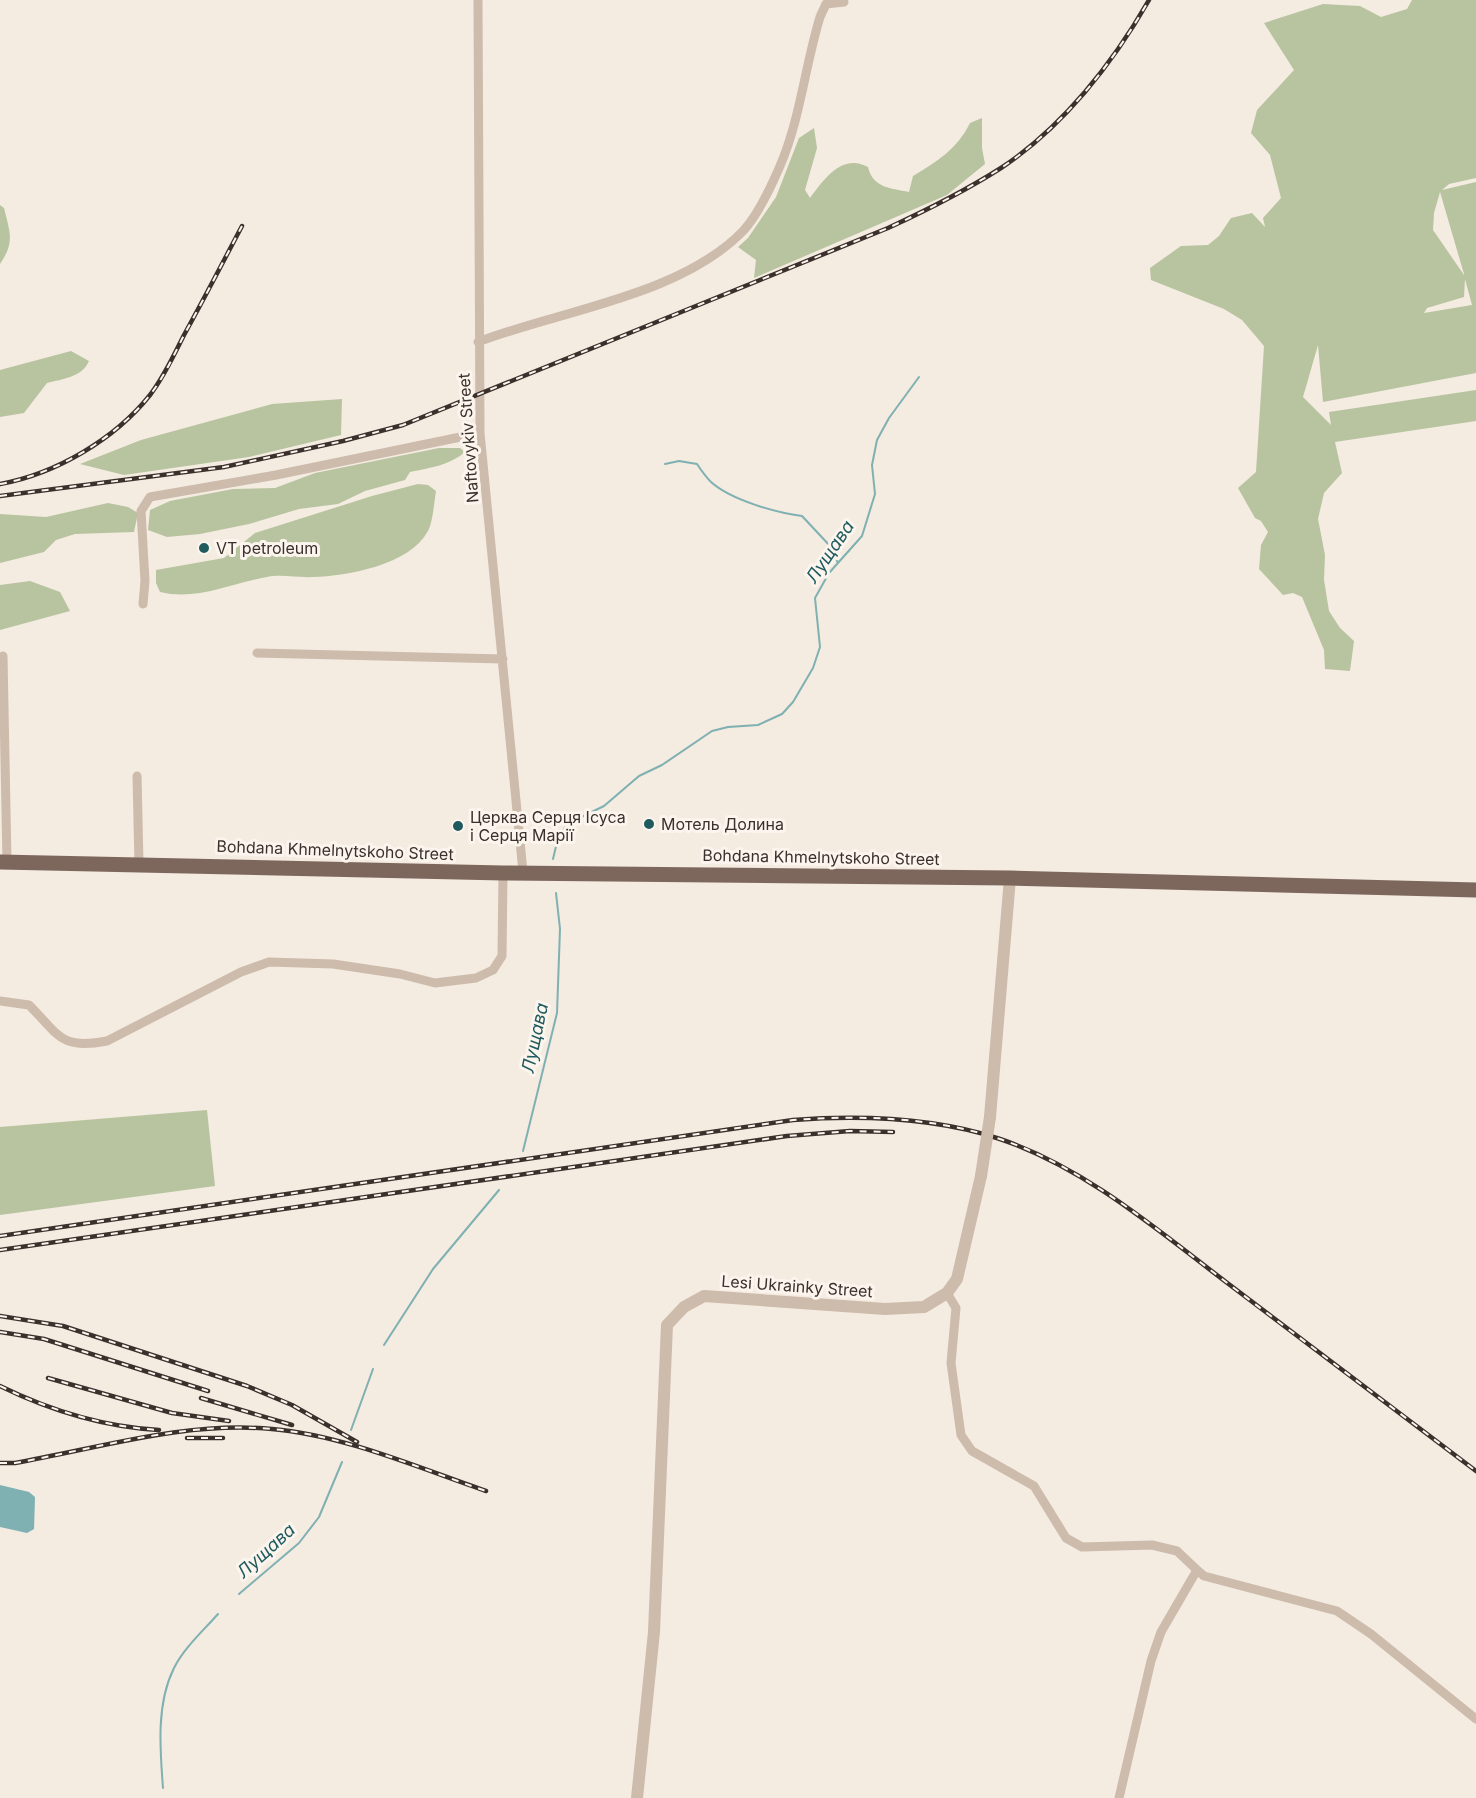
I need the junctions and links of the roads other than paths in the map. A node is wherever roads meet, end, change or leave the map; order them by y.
1 (478, 0) edge
2 (844, 2) dead end
3 (478, 342) junction
4 (480, 433) junction
5 (143, 604) dead end
6 (257, 653) dead end
7 (3, 656) dead end
8 (503, 659) junction
9 (137, 776) dead end
10 (3, 862) edge
11 (139, 864) junction
12 (523, 872) junction
13 (503, 873) junction
14 (1010, 878) junction
15 (1476, 890) edge
16 (0, 1001) edge
17 (947, 1293) junction
18 (1197, 1570) junction
19 (1476, 1719) edge
20 (637, 1798) edge
21 (1119, 1798) edge

1 - 3 street, Naftovykiv Street
2 - 3 street
3 - 4 street, Naftovykiv Street
4 - 5 street
4 - 8 street, Naftovykiv Street
6 - 8 street
7 - 10 street
8 - 12 street, Naftovykiv Street
9 - 11 street
10 - 11 main road, Bohdana Khmelnytskoho Street
11 - 13 main road, Bohdana Khmelnytskoho Street
12 - 13 main road, Bohdana Khmelnytskoho Street
12 - 14 main road, Bohdana Khmelnytskoho Street
13 - 16 street
14 - 15 main road, Bohdana Khmelnytskoho Street
14 - 17 street, bridge
17 - 18 street
17 - 20 street, Lesi Ukrainky Street
18 - 19 street
18 - 21 street

